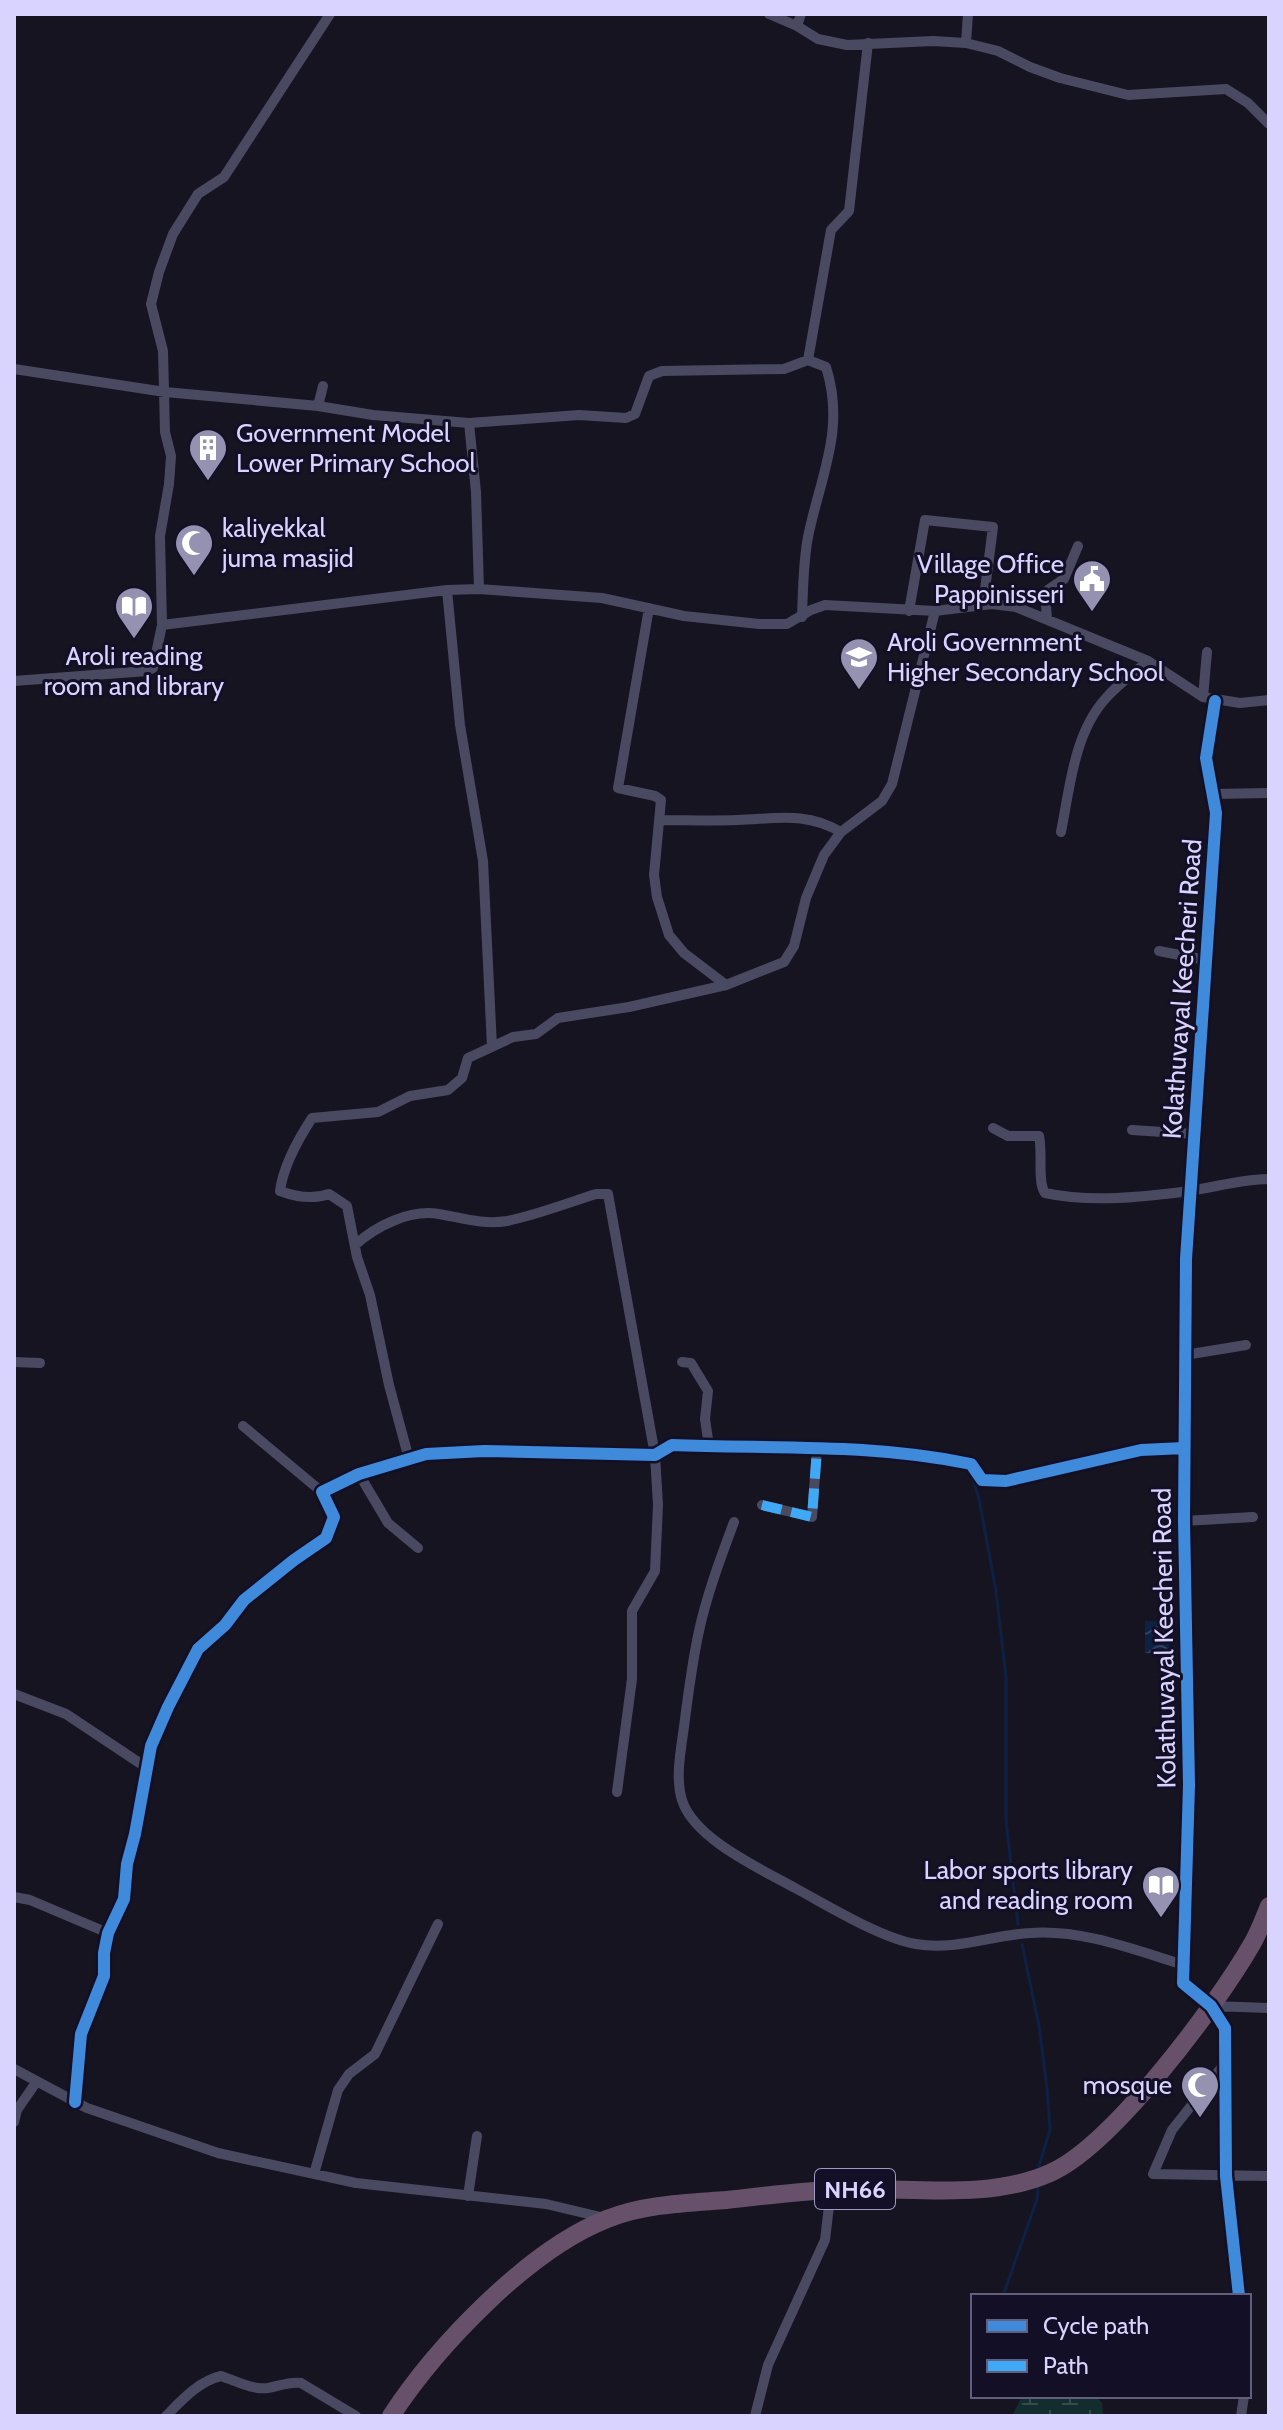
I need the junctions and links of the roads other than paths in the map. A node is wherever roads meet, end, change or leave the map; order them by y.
1 (330, 14) edge
2 (769, 14) edge
3 (801, 14) edge
4 (968, 14) edge
5 (797, 26) junction
6 (868, 43) junction
7 (966, 43) junction
8 (1269, 124) edge
9 (808, 360) junction
10 (14, 369) edge
11 (323, 386) dead end
12 (165, 392) junction
13 (318, 406) junction
14 (469, 423) junction
15 (1078, 546) dead end
16 (479, 589) junction
17 (447, 590) junction
18 (983, 605) junction
19 (649, 608) junction
20 (909, 611) junction
21 (935, 611) junction
22 (802, 617) junction
23 (1047, 619) junction
24 (162, 625) junction
25 (1207, 652) dead end
26 (1148, 661) junction
27 (14, 681) edge
28 (1203, 697) junction
29 (1269, 700) edge
30 (1215, 701) junction
31 (1269, 793) edge
32 (1212, 794) junction
33 (661, 820) junction
34 (841, 832) junction
35 (1061, 832) dead end
36 (1159, 951) dead end
37 (1206, 960) junction
38 (726, 985) junction
39 (492, 1047) junction
40 (993, 1128) dead end
41 (1132, 1130) dead end
42 (1194, 1134) junction
43 (1269, 1179) edge
44 (1190, 1191) junction
45 (355, 1245) junction
46 (1246, 1345) dead end
47 (1185, 1355) junction
48 (14, 1362) edge
49 (682, 1362) dead end
50 (40, 1363) dead end
51 (243, 1426) dead end
52 (709, 1446) junction
53 (1184, 1448) junction
54 (817, 1449) junction
55 (655, 1455) junction
56 (409, 1459) junction
57 (359, 1474) junction
58 (322, 1492) junction
59 (762, 1505) dead end
60 (1253, 1517) dead end
61 (1184, 1521) junction
62 (734, 1522) dead end
63 (418, 1548) dead end
64 (14, 1694) edge
65 (147, 1768) junction
66 (617, 1792) dead end
67 (14, 1897) edge
68 (1269, 1906) edge
69 (438, 1924) dead end
70 (108, 1933) junction
71 (1184, 1965) junction
72 (1211, 2006) junction
73 (1269, 2008) edge
74 (1225, 2063) junction
75 (14, 2069) edge
76 (37, 2081) junction
77 (75, 2102) junction
78 (14, 2122) edge
79 (477, 2136) dead end
80 (314, 2174) junction
81 (1226, 2176) junction
82 (1269, 2176) edge
83 (831, 2189) junction
84 (468, 2196) junction
85 (608, 2219) junction
86 (1239, 2294) edge
87 (166, 2416) edge
88 (356, 2416) edge
89 (391, 2416) edge
90 (755, 2416) edge

1 - 12 street
2 - 5 street
3 - 5 street
4 - 7 street
5 - 6 street
6 - 7 street
6 - 9 street
7 - 8 street
9 - 14 street
9 - 22 street
10 - 12 street
11 - 13 street
12 - 13 street
12 - 24 street
13 - 14 street
14 - 16 street
15 - 23 street
16 - 17 street
16 - 19 street
17 - 24 street
17 - 39 street
18 - 20 street
18 - 21 street
18 - 23 street
19 - 22 street
19 - 33 street
20 - 21 street
20 - 22 street
21 - 34 street
23 - 26 street
24 - 27 street
25 - 28 street
26 - 28 street
26 - 35 street
28 - 30 street
29 - 30 street
30 - 32 street, Kolathuvayal Keecheri Road
31 - 32 street
32 - 37 street, Kolathuvayal Keecheri Road
33 - 34 street
33 - 38 street
34 - 38 street
36 - 37 street
37 - 42 street, Kolathuvayal Keecheri Road
38 - 39 street
39 - 45 street
40 - 44 street
41 - 42 street
42 - 44 street, Kolathuvayal Keecheri Road
43 - 44 street
44 - 47 street, Kolathuvayal Keecheri Road
45 - 55 street
45 - 56 street
46 - 47 street
47 - 53 street, Kolathuvayal Keecheri Road
48 - 50 street
49 - 52 street
51 - 58 street
52 - 54 street
52 - 55 street
53 - 54 street
53 - 61 street, Kolathuvayal Keecheri Road
54 - 59 street
55 - 56 street
55 - 66 street
56 - 57 street
57 - 58 street
57 - 63 street
58 - 65 street
60 - 61 street
61 - 71 street, Kolathuvayal Keecheri Road
62 - 71 street
64 - 65 street
65 - 70 street
67 - 70 street
68 - 72 highway, NH66
69 - 80 street
70 - 77 street
71 - 72 street, Kolathuvayal Keecheri Road
72 - 73 street
72 - 74 street, Kolathuvayal Keecheri Road
72 - 83 highway, NH66
74 - 81 street, Kolathuvayal Keecheri Road
74 - 81 street
75 - 76 street
76 - 77 street
76 - 78 street
77 - 80 street
79 - 84 street
80 - 84 street
81 - 82 street
81 - 86 street, Kolathuvayal Keecheri Road
83 - 85 highway, NH66
83 - 90 street
84 - 85 street
85 - 89 highway, NH66
87 - 88 street

